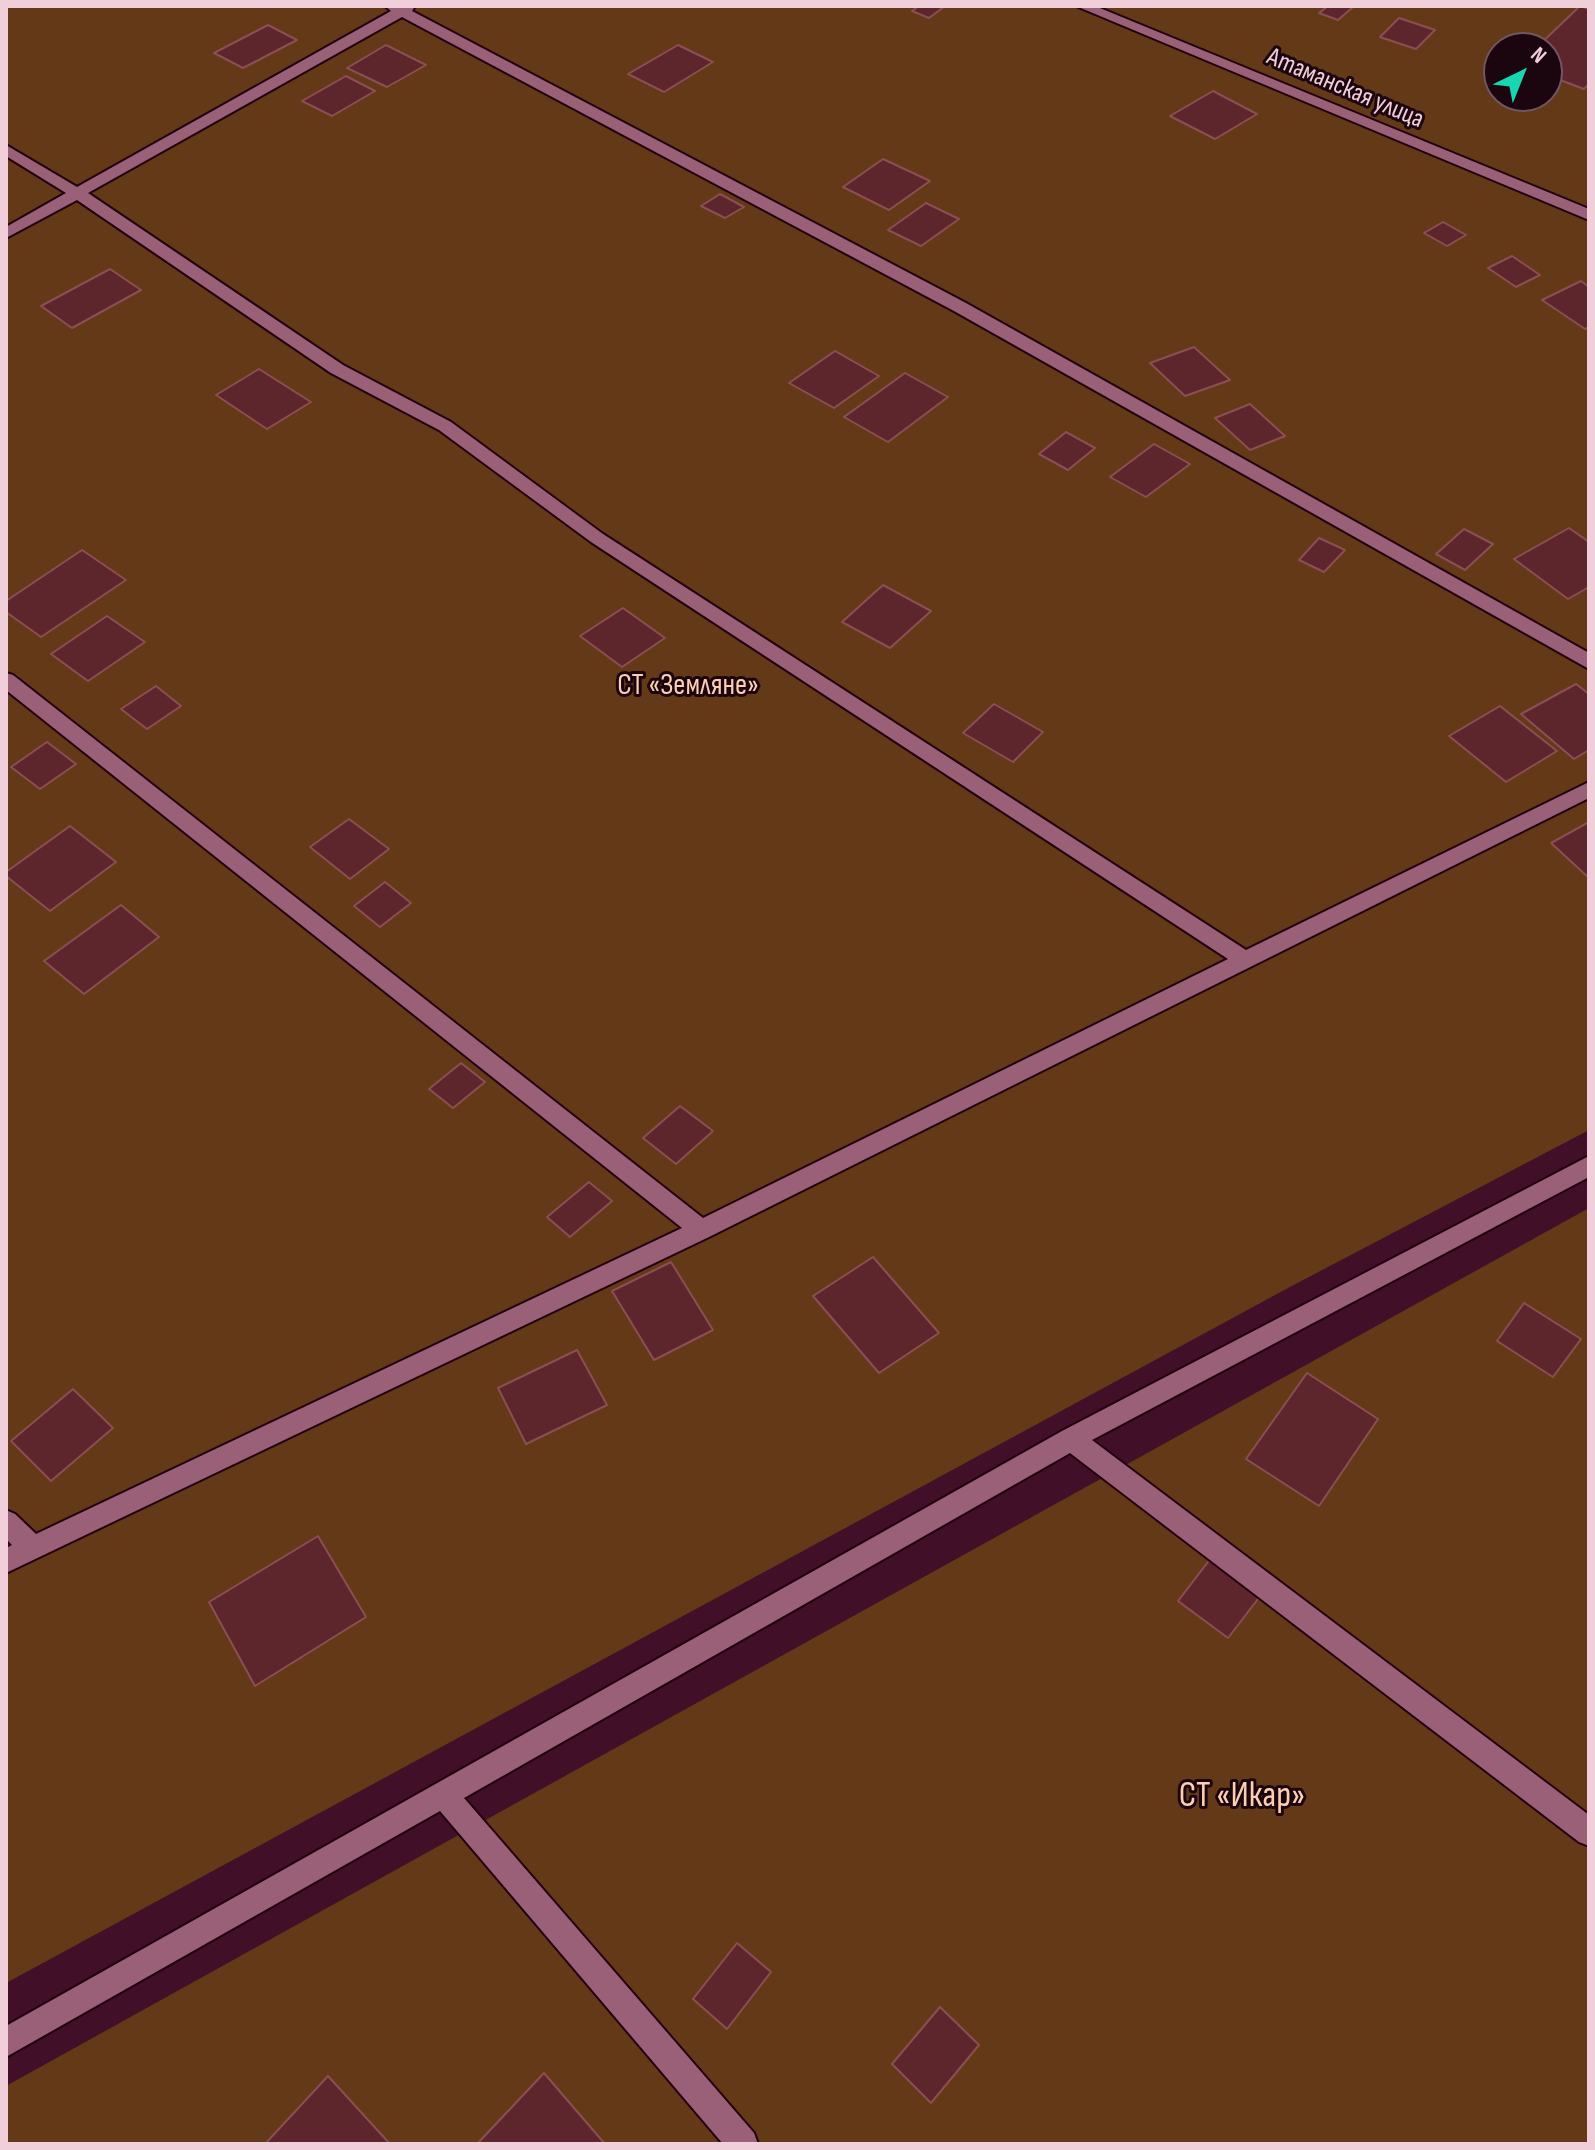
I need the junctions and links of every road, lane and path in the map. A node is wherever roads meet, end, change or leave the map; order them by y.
1 (1083, 6) edge
2 (401, 8) edge
3 (6, 150) edge
4 (77, 193) junction
5 (1589, 215) edge
6 (6, 233) edge
7 (1589, 662) edge
8 (6, 680) edge
9 (1589, 789) edge
10 (1246, 960) junction
11 (1589, 1166) edge
12 (701, 1230) junction
13 (1071, 1439) junction
14 (6, 1522) edge
15 (31, 1547) junction
16 (6, 1561) edge
17 (442, 1793) junction
18 (1589, 1832) edge
19 (6, 2042) edge
20 (743, 2144) edge

1 - 5 street, Атаманская улица
2 - 4 street
2 - 7 street
3 - 4 street
4 - 6 street
4 - 10 street
8 - 12 street
9 - 10 street
10 - 12 street
11 - 13 street
12 - 15 street
13 - 17 street
13 - 18 street
14 - 15 street
15 - 16 street
17 - 19 street
17 - 20 street

